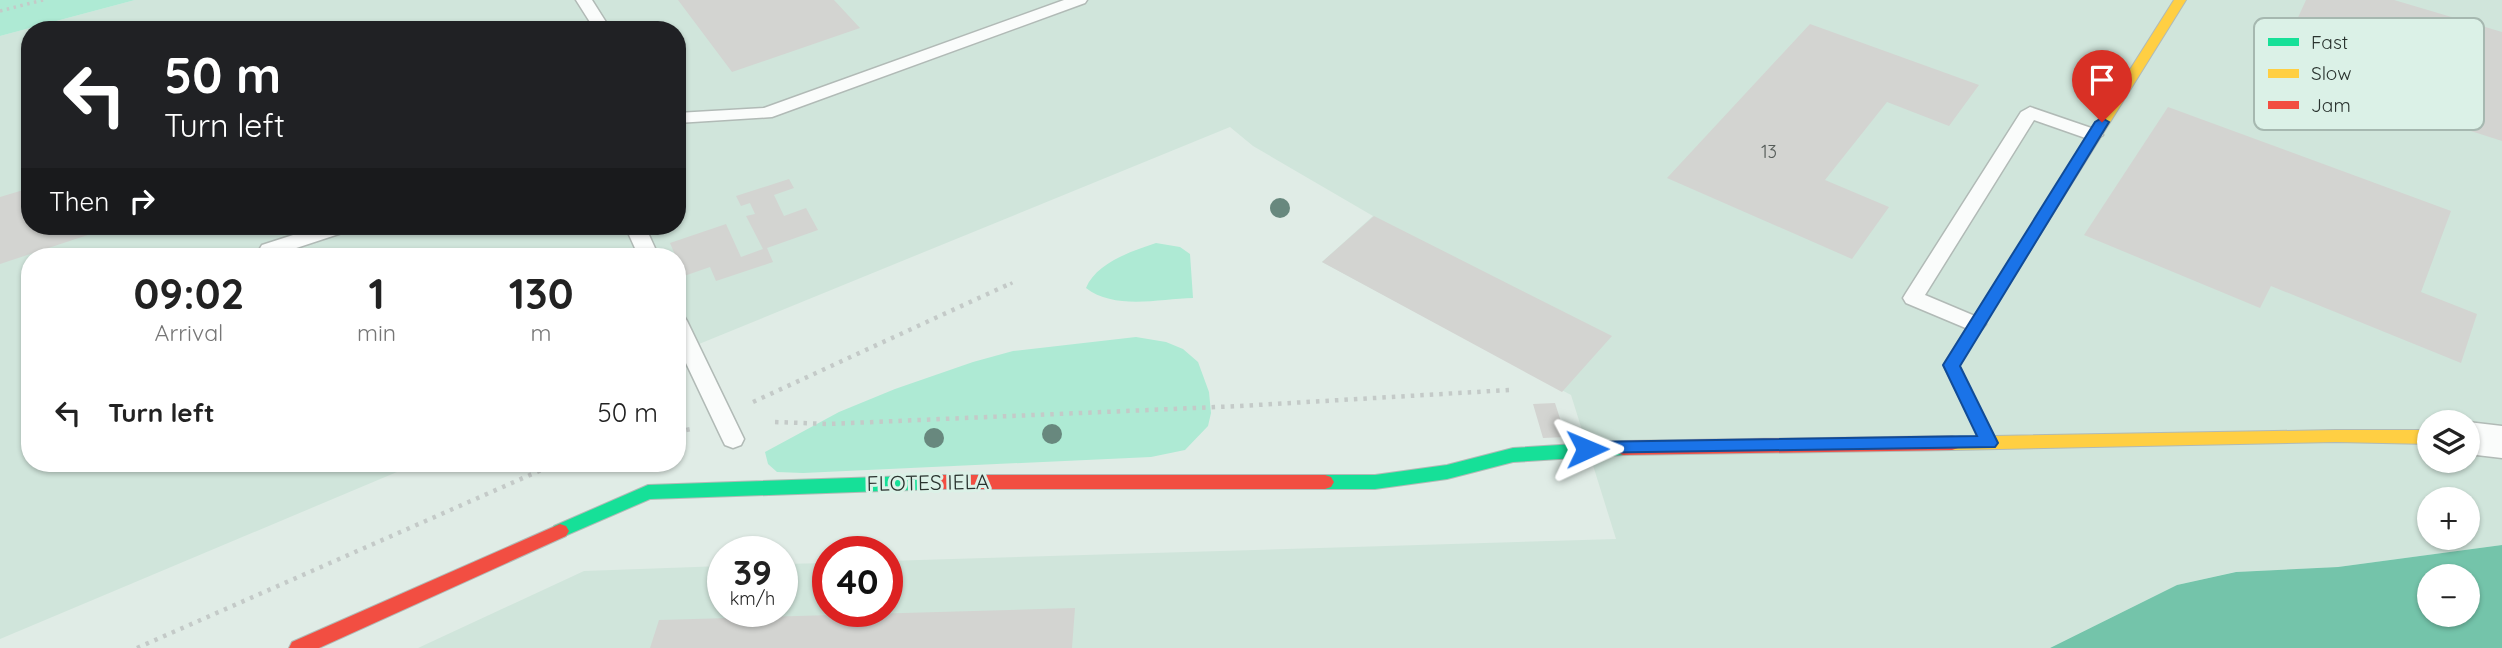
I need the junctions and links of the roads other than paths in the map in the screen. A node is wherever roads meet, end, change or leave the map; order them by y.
1 (584, 0) edge
2 (2180, 0) edge
3 (1070, 1) edge
4 (597, 21) edge
5 (686, 117) edge
6 (2094, 135) junction
7 (314, 235) edge
8 (275, 248) edge
9 (1975, 324) junction
10 (686, 340) edge
11 (2417, 437) edge
12 (733, 439) dead end
13 (2480, 439) edge
14 (2502, 442) edge
15 (1989, 443) junction
16 (299, 648) edge

1 - 4 lane
2 - 6 street
3 - 5 lane
6 - 9 street
6 - 9 lane
7 - 8 lane
9 - 15 street
10 - 12 lane
11 - 15 street, FLOTES IELA
13 - 14 street
15 - 16 street, FLOTES IELA

